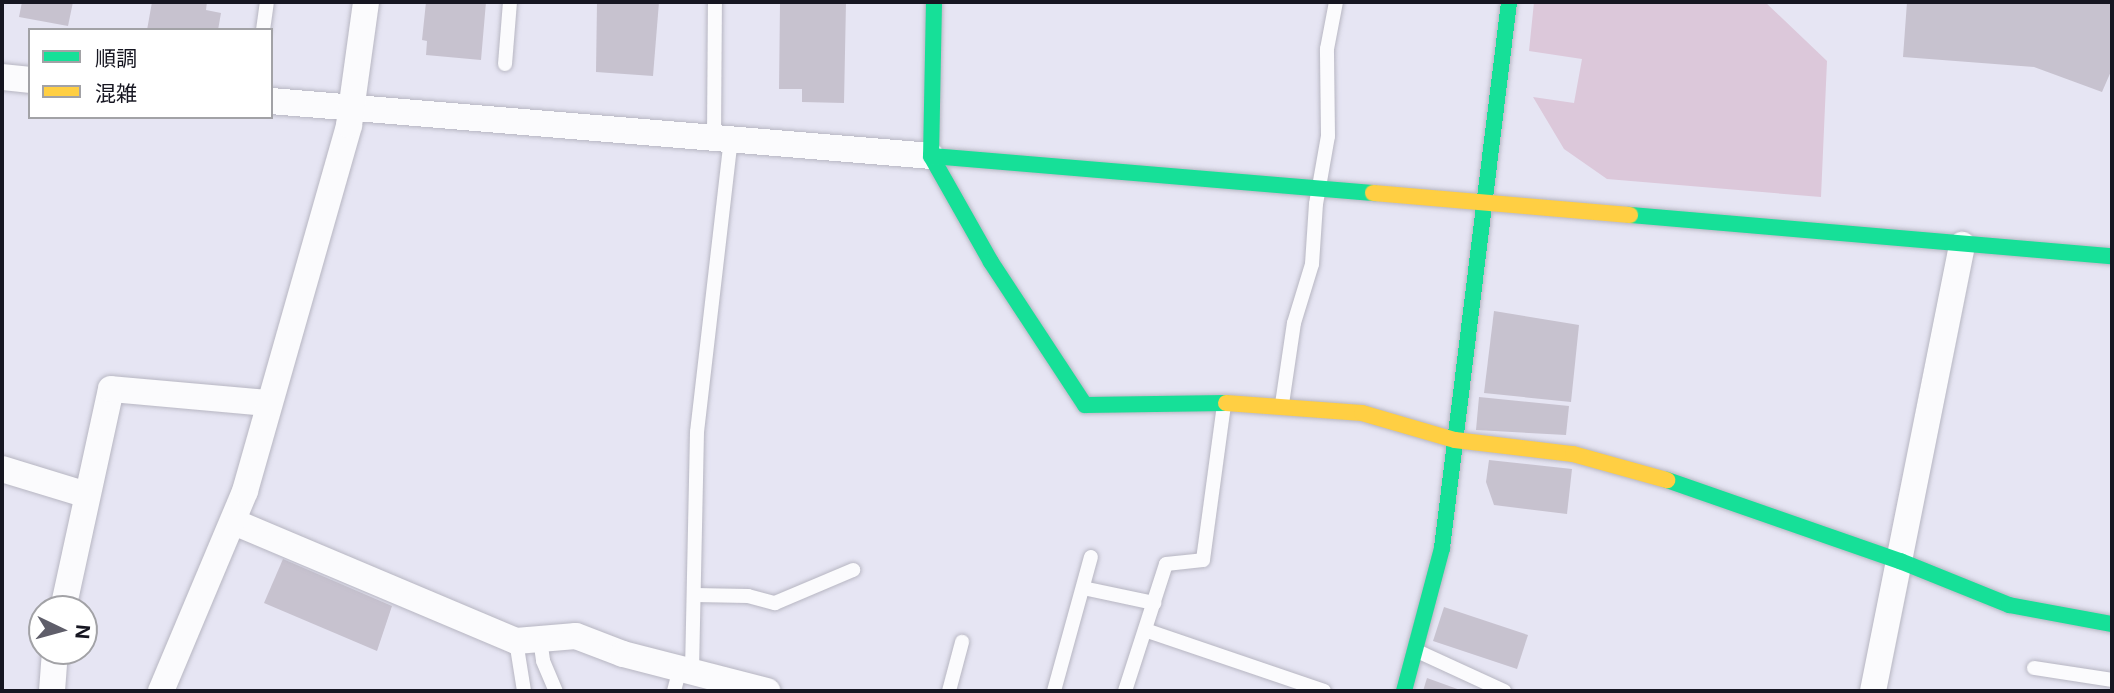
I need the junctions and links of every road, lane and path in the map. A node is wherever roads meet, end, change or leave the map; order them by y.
1 (267, 2) edge
2 (366, 2) edge
3 (510, 2) edge
4 (715, 2) edge
5 (934, 2) edge
6 (1336, 2) edge
7 (1509, 2) edge
8 (262, 28) edge
9 (505, 64) dead end
10 (2, 77) edge
11 (28, 80) edge
12 (273, 101) edge
13 (349, 108) junction
14 (723, 137) junction
15 (931, 156) junction
16 (1320, 186) junction
17 (1484, 204) junction
18 (1962, 245) junction
19 (2112, 256) edge
20 (268, 403) junction
21 (1224, 403) junction
22 (1282, 405) junction
23 (1455, 440) junction
24 (2, 469) edge
25 (84, 494) junction
26 (234, 522) junction
27 (1091, 557) dead end
28 (1900, 561) junction
29 (853, 570) dead end
30 (1083, 588) junction
31 (66, 595) edge
32 (695, 595) junction
33 (1154, 603) junction
34 (2112, 624) edge
35 (1145, 630) junction
36 (528, 640) junction
37 (962, 642) dead end
38 (1416, 650) junction
39 (54, 665) edge
40 (2034, 668) dead end
41 (682, 677) edge
42 (2112, 680) edge
43 (52, 691) edge
44 (161, 691) edge
45 (524, 691) edge
46 (556, 691) edge
47 (767, 691) edge
48 (949, 691) edge
49 (1054, 691) edge
50 (1125, 691) edge
51 (1324, 691) edge
52 (1404, 691) edge
53 (1503, 691) edge
54 (1872, 691) edge

1 - 8 lane
2 - 13 street
3 - 9 lane
4 - 14 lane
5 - 15 street
6 - 16 lane
7 - 17 street
10 - 11 street
12 - 13 street
13 - 14 street
13 - 20 street
14 - 15 street
14 - 32 lane
15 - 16 street
15 - 21 street
16 - 17 street
16 - 22 lane
17 - 18 street
17 - 23 street
18 - 19 street
18 - 28 street
20 - 25 street
20 - 26 street
21 - 22 street
21 - 33 lane
22 - 23 street
23 - 28 street
23 - 38 street
24 - 25 street
25 - 31 street
26 - 36 street
26 - 44 street
27 - 30 lane
28 - 34 street
28 - 54 street
29 - 32 lane
30 - 33 lane
30 - 49 lane
32 - 41 lane
33 - 35 lane
35 - 50 lane
35 - 51 lane
36 - 41 street
36 - 45 lane
36 - 46 lane
37 - 48 lane
38 - 52 street
38 - 53 lane
39 - 43 street
40 - 42 lane
41 - 47 street

